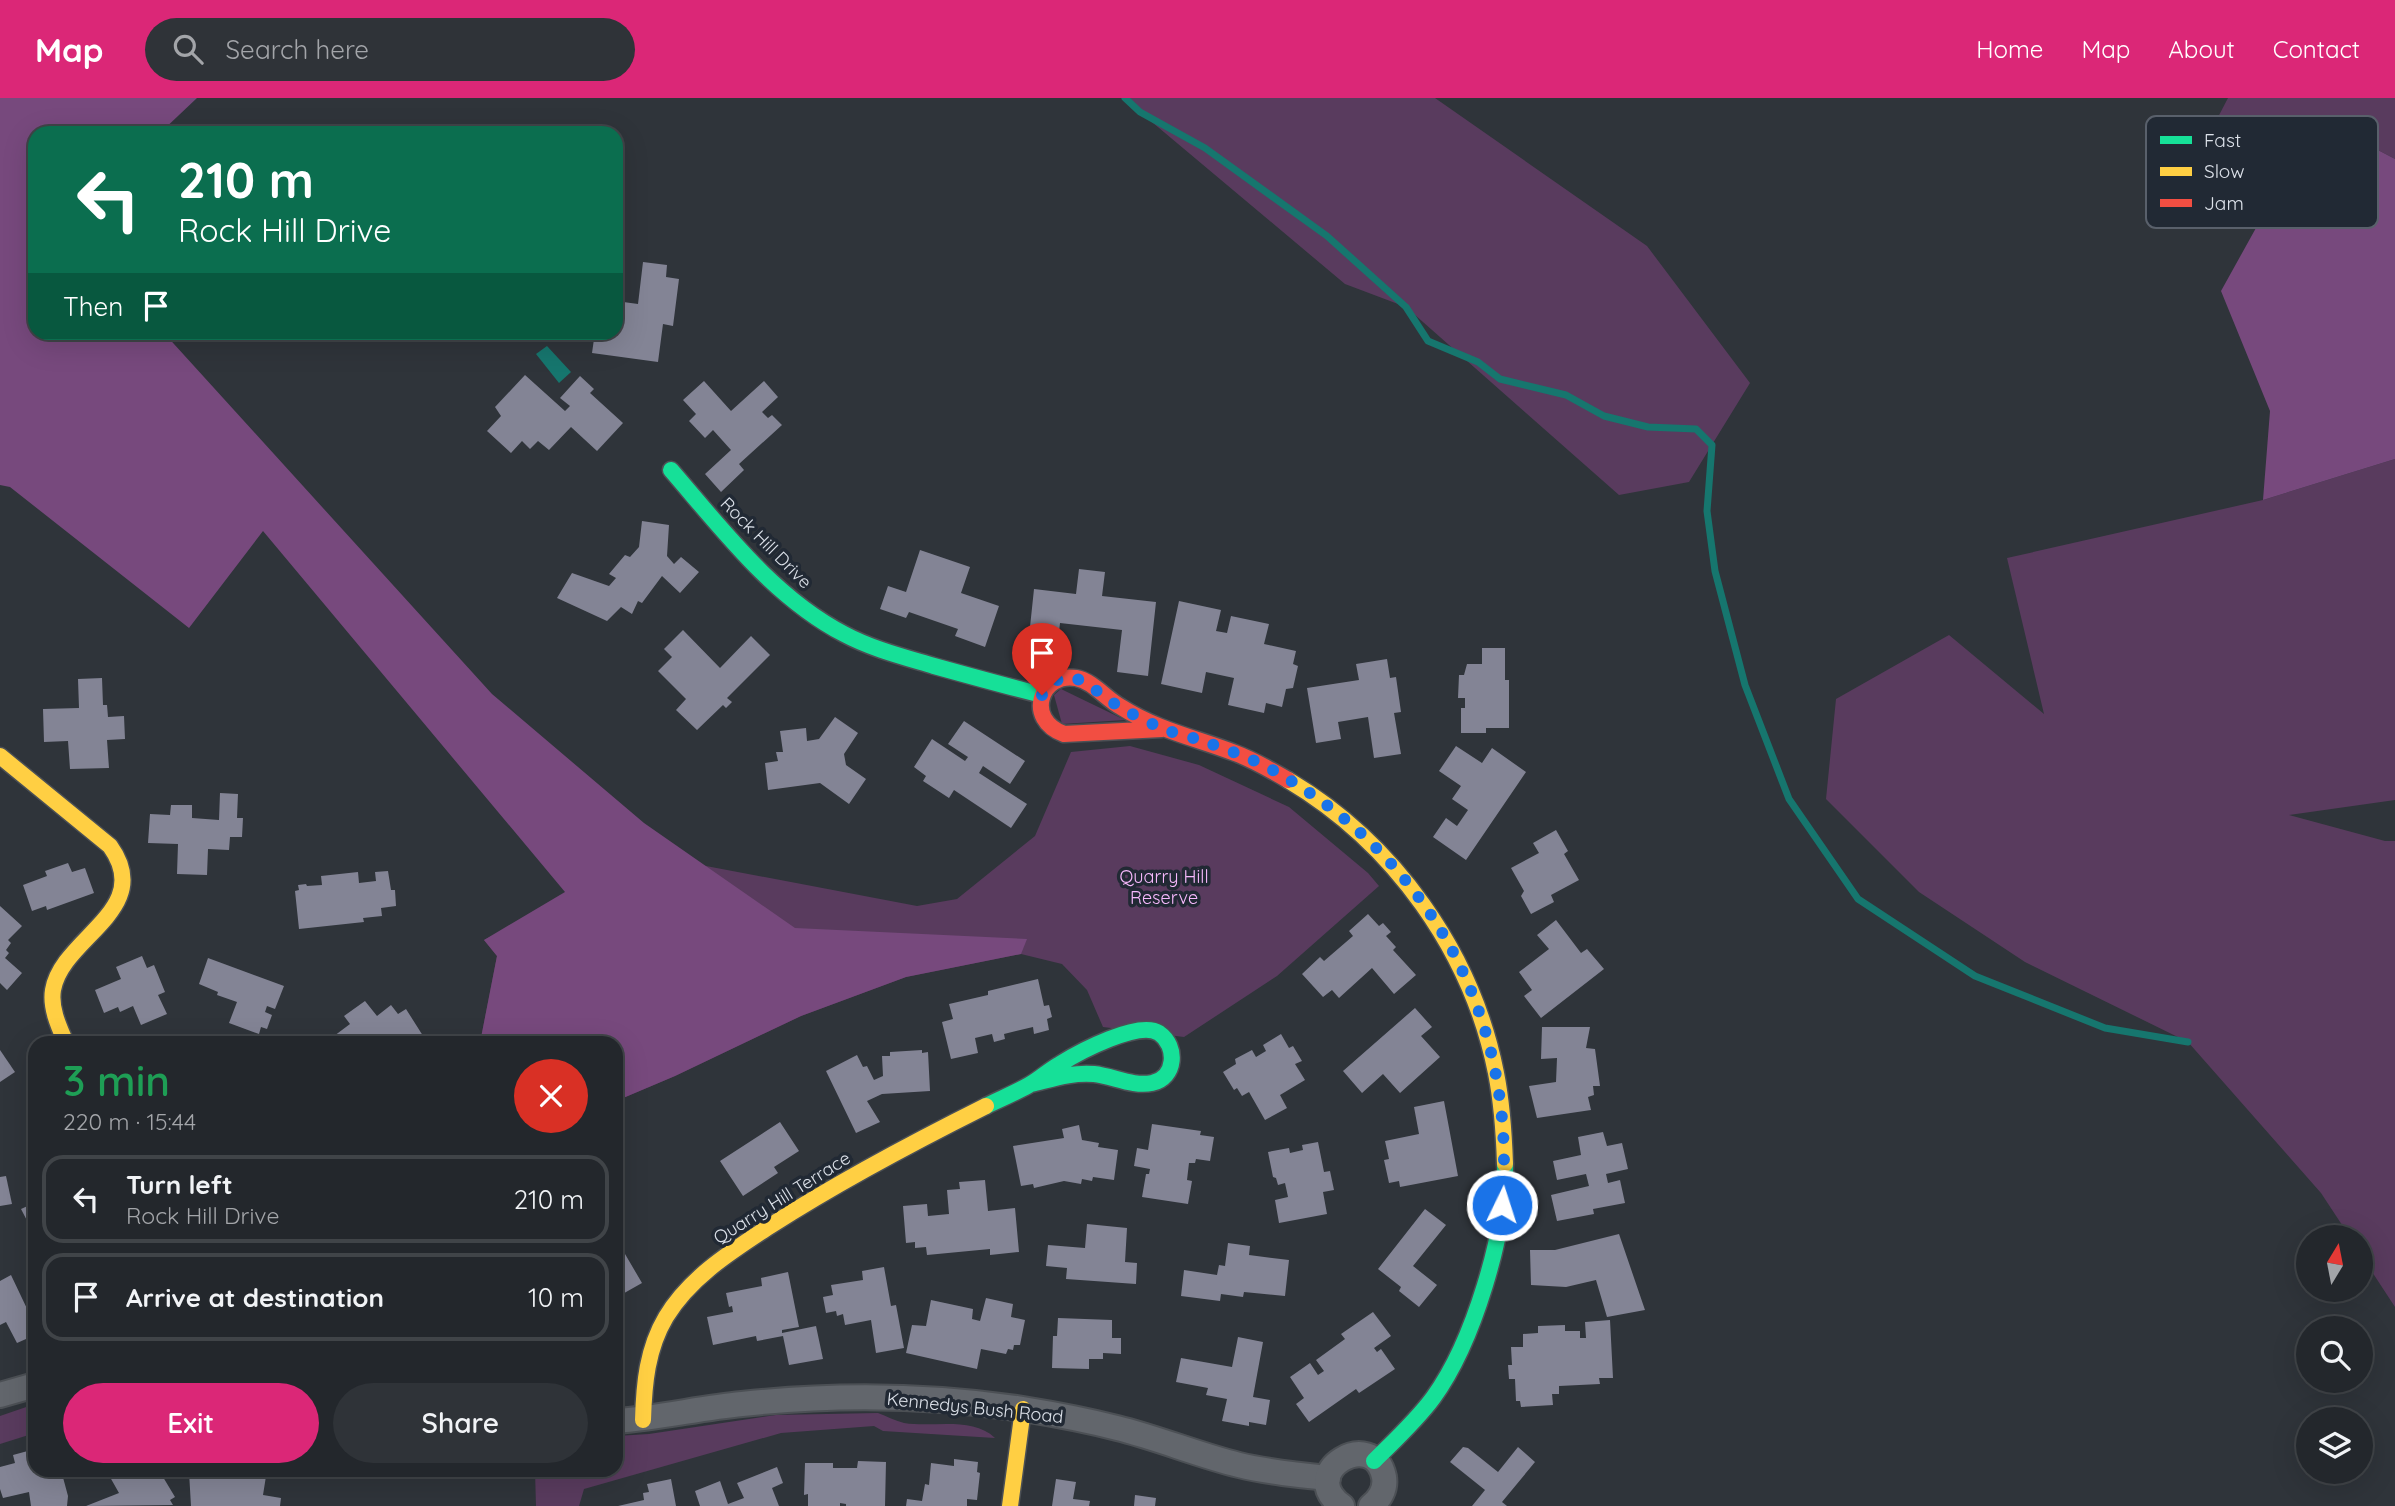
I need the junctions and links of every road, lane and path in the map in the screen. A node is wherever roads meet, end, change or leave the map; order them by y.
1 (671, 470) dead end
2 (1042, 695) junction
3 (1162, 729) junction
4 (0, 756) edge
5 (64, 1036) edge
6 (1031, 1084) junction
7 (28, 1387) edge
8 (0, 1395) edge
9 (1023, 1409) junction
10 (643, 1420) junction
11 (623, 1421) edge
12 (1374, 1461) junction
13 (1328, 1478) junction
14 (1378, 1504) edge
15 (1010, 1506) edge
16 (1342, 1506) edge

1 - 2 street, Rock Hill Drive
2 - 3 street
2 - 3 street
3 - 12 street
4 - 5 street
6 - 6 street, Quarry Hill Terrace
6 - 10 street, Quarry Hill Terrace
7 - 8 street
9 - 10 street, Kennedys Bush Road
9 - 13 street, Kennedys Bush Road
9 - 15 street
10 - 11 street, Kennedys Bush Road
12 - 13 street
12 - 14 street
13 - 16 street

